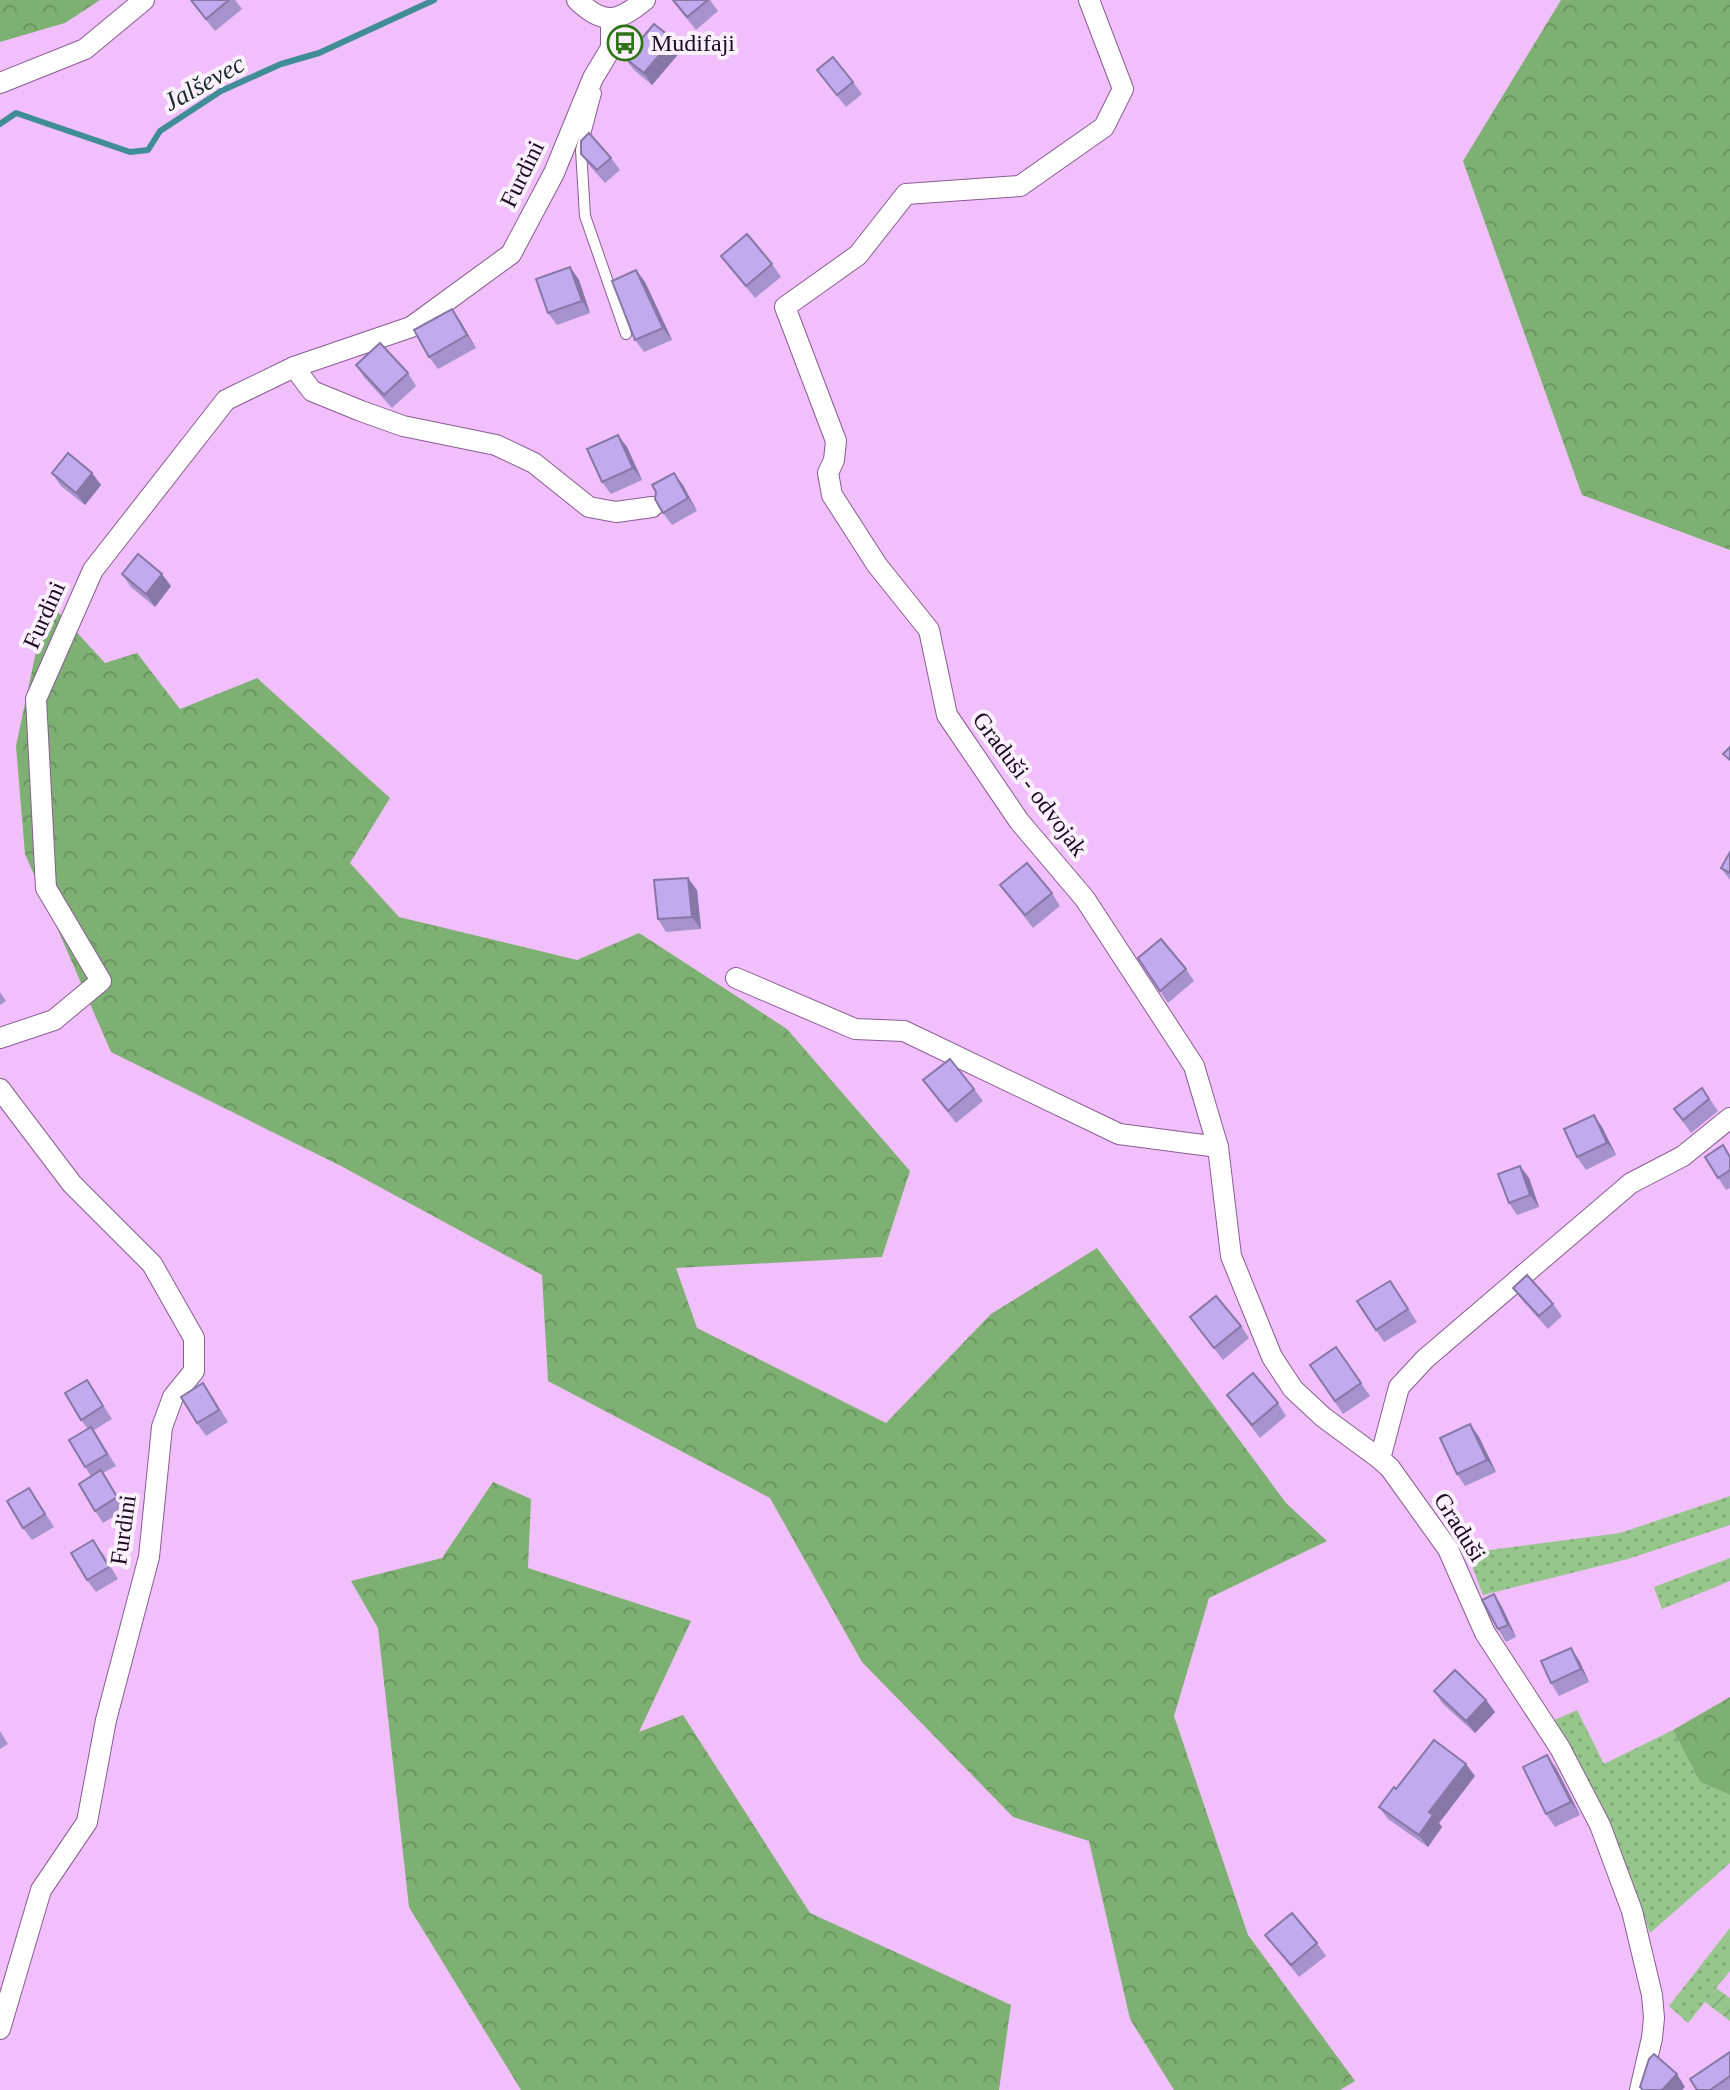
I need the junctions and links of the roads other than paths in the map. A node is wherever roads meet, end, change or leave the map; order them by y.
1 (144, 0) edge
2 (577, 0) edge
3 (645, 0) edge
4 (1089, 0) edge
5 (611, 19) junction
6 (593, 78) junction
7 (0, 83) edge
8 (626, 334) edge
9 (294, 367) junction
10 (652, 507) edge
11 (736, 978) dead end
12 (0, 1038) edge
13 (0, 1089) edge
14 (1730, 1118) edge
15 (1218, 1147) junction
16 (1380, 1459) junction
17 (0, 2029) edge
18 (1640, 2090) edge

1 - 7 street
2 - 5 street
3 - 5 street
4 - 15 street, Graduši - odvojak
5 - 6 street, Furdini
6 - 8 lane
6 - 9 street, Furdini
9 - 10 street
9 - 12 street, Furdini
11 - 15 street
13 - 17 street, Furdini
14 - 16 street
15 - 16 street, Graduši - odvojak
16 - 18 street, Graduši

